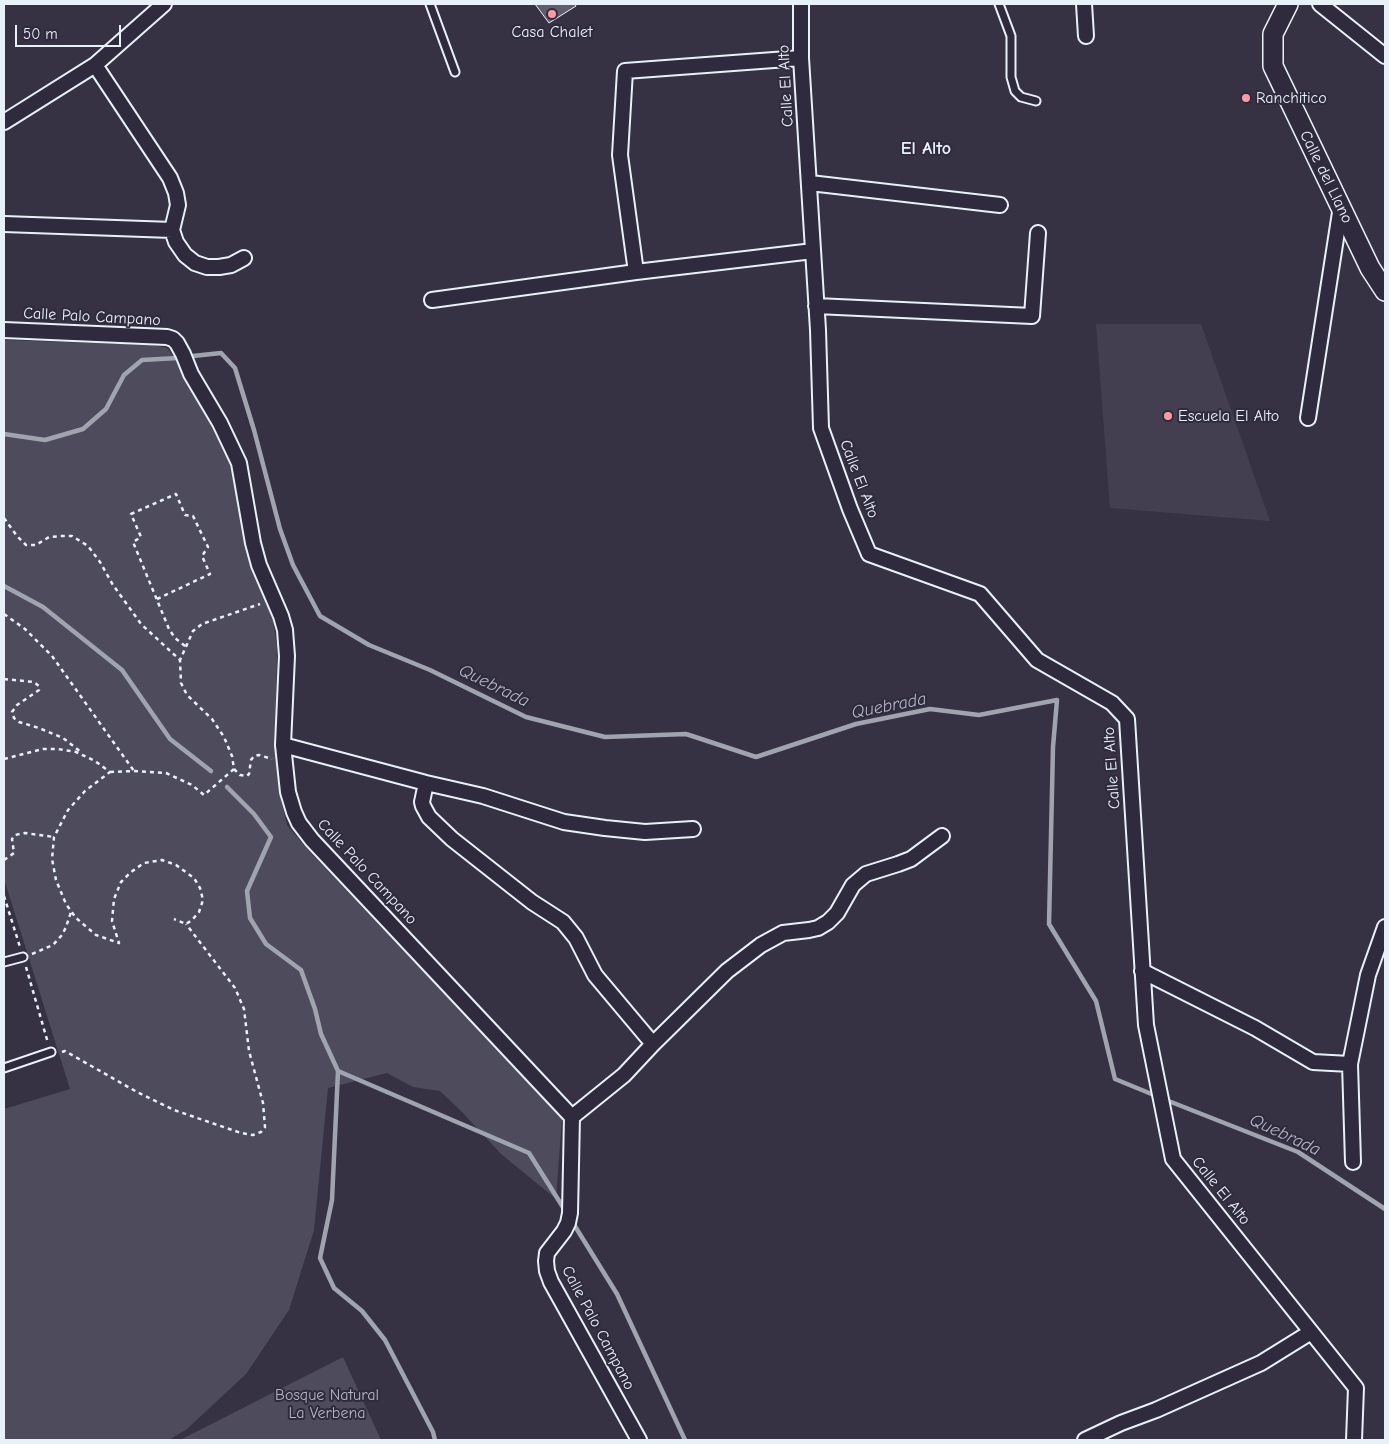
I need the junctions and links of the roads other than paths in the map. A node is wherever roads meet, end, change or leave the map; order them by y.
1 (164, 4) edge
2 (430, 4) edge
3 (800, 4) edge
4 (999, 4) edge
5 (1084, 4) edge
6 (1288, 4) edge
7 (1320, 4) edge
8 (1086, 36) dead end
9 (1385, 56) edge
10 (801, 58) junction
11 (95, 65) junction
12 (454, 72) dead end
13 (1036, 101) dead end
14 (4, 122) edge
15 (810, 183) junction
16 (1000, 205) dead end
17 (1340, 206) junction
18 (4, 224) edge
19 (172, 230) junction
20 (1038, 233) dead end
21 (814, 251) junction
22 (244, 258) dead end
23 (636, 272) junction
24 (1385, 291) edge
25 (432, 300) dead end
26 (816, 306) junction
27 (4, 330) edge
28 (1308, 418) dead end
29 (283, 745) junction
30 (426, 783) junction
31 (693, 829) dead end
32 (942, 836) dead end
33 (1385, 927) edge
34 (23, 957) road end
35 (4, 962) edge
36 (1142, 971) junction
37 (653, 1044) junction
38 (51, 1052) road end
39 (1350, 1064) junction
40 (4, 1068) edge
41 (572, 1117) junction
42 (1353, 1162) dead end
43 (1311, 1332) junction
44 (639, 1440) edge
45 (1085, 1440) edge
46 (1354, 1440) edge

1 - 11 street
2 - 12 lane
3 - 10 street, Calle El Alto
4 - 13 lane
5 - 8 street
6 - 17 main road, Calle del Llano
7 - 9 street
10 - 15 street, Calle El Alto
10 - 23 street
11 - 14 street
11 - 19 street
15 - 16 street
15 - 21 street, Calle El Alto
17 - 24 main road, Calle del Llano
17 - 28 street
18 - 19 street
19 - 22 street
20 - 26 street
21 - 23 street
21 - 26 street, Calle El Alto
23 - 25 street
26 - 36 street, Calle El Alto
27 - 29 street, Calle Palo Campano
29 - 30 street
29 - 41 street, Calle Palo Campano
30 - 31 street
30 - 37 street
32 - 37 street
33 - 39 street
34 - 35 lane
36 - 39 street
36 - 43 street, Calle El Alto
37 - 41 street
38 - 40 lane
39 - 42 street
41 - 44 street, Calle Palo Campano
43 - 45 street
43 - 46 street, Calle El Alto

